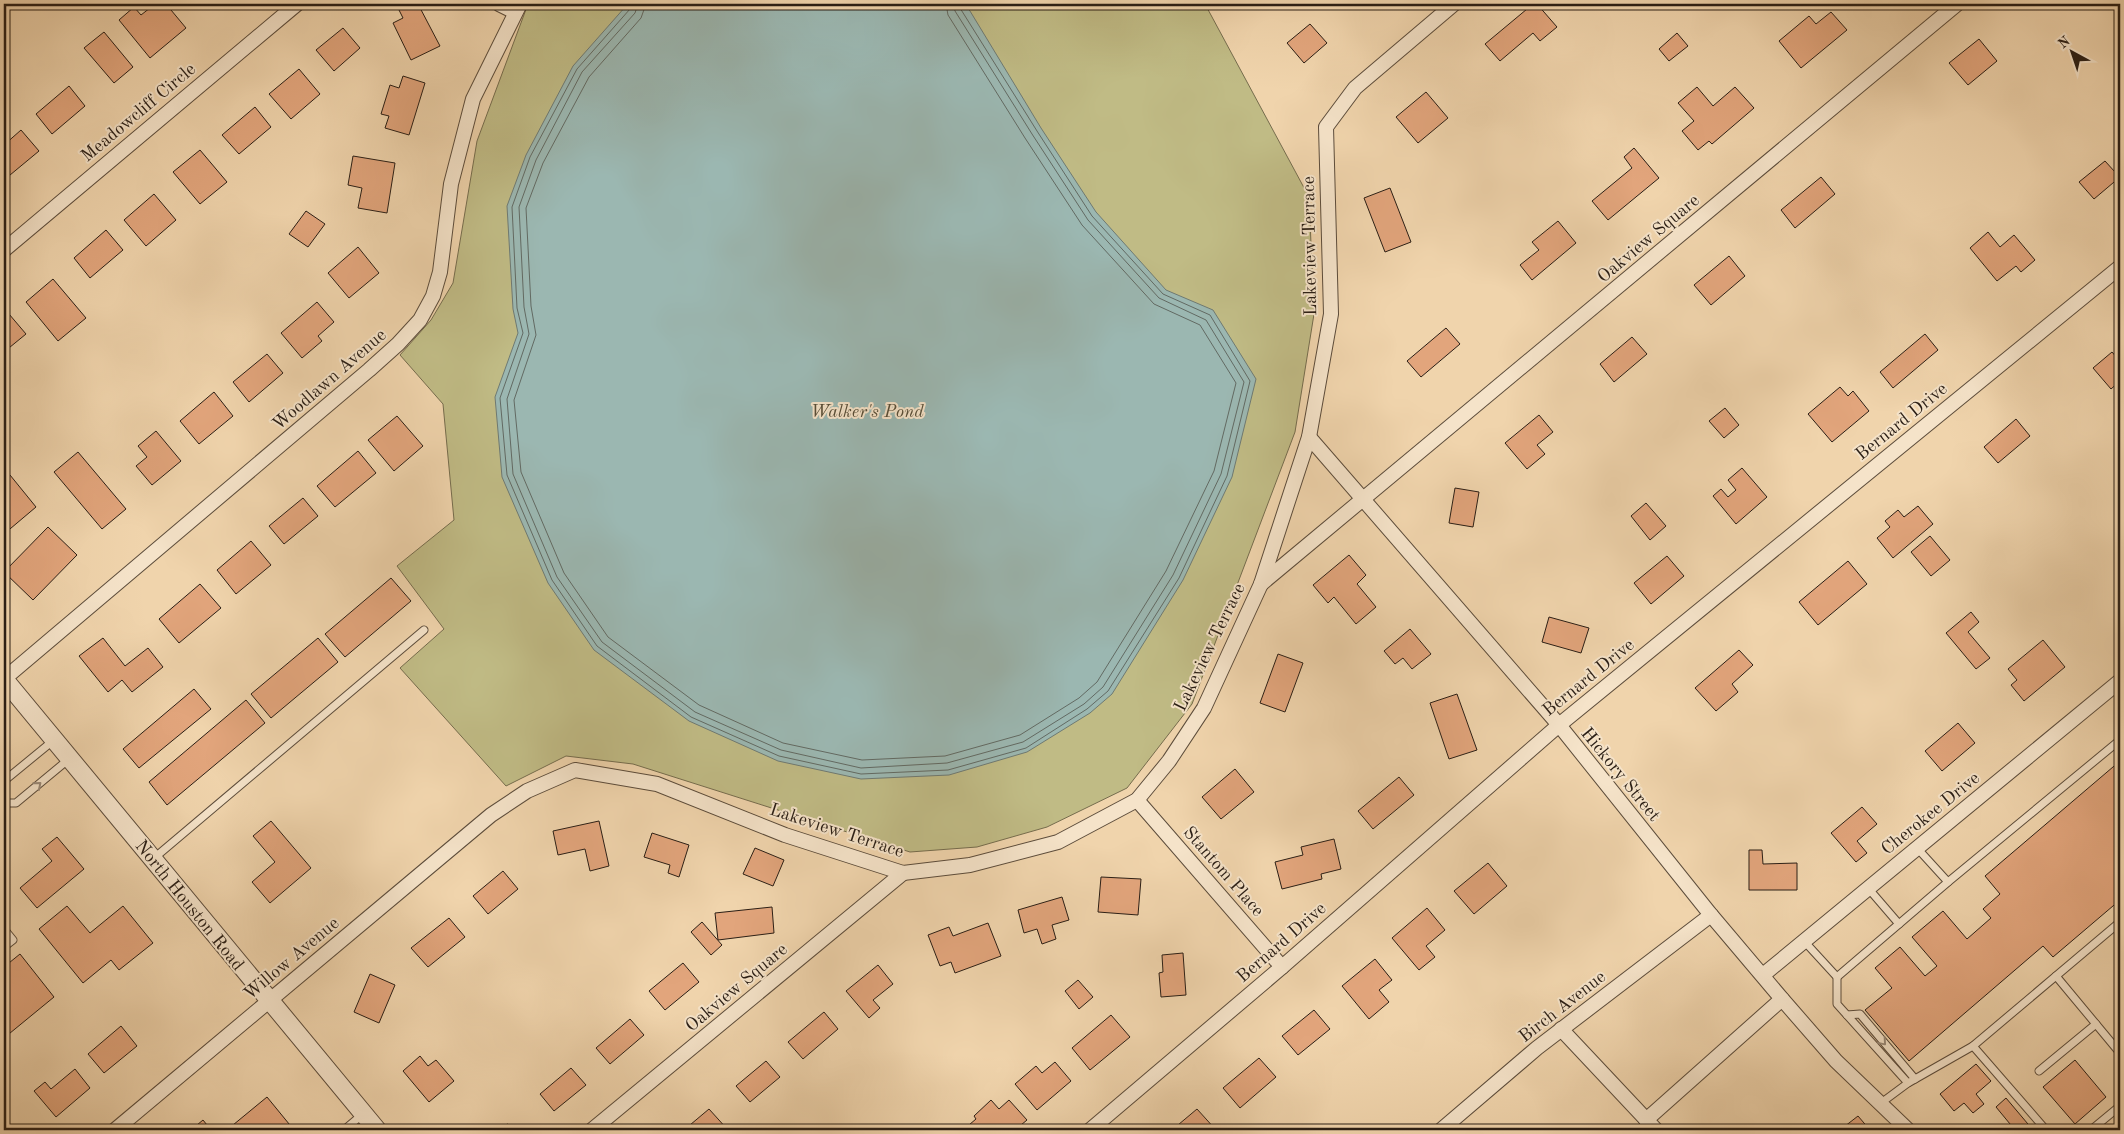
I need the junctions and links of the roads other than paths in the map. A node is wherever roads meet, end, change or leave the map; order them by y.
1 (297, 4) edge
2 (499, 4) edge
3 (1454, 4) edge
4 (1957, 4) edge
5 (518, 8) edge
6 (4, 250) edge
7 (2120, 267) edge
8 (1309, 437) junction
9 (1364, 500) junction
10 (1261, 584) junction
11 (424, 630) dead end
12 (4, 679) edge
13 (2120, 681) edge
14 (1559, 725) junction
15 (54, 740) junction
16 (2120, 740) edge
17 (70, 759) junction
18 (4, 780) edge
19 (1138, 800) junction
20 (4, 803) edge
21 (491, 814) joint
22 (1917, 848) junction
23 (153, 860) junction
24 (903, 873) junction
25 (1948, 882) junction
26 (1868, 888) junction
27 (1711, 915) junction
28 (2120, 922) edge
29 (1900, 924) junction
30 (4, 929) edge
31 (1804, 941) junction
32 (4, 948) edge
33 (1282, 967) junction
34 (1763, 975) junction
35 (2056, 976) junction
36 (1837, 977) junction
37 (1782, 999) junction
38 (269, 1001) junction
39 (1847, 1015) junction
40 (2096, 1024) junction
41 (1561, 1029) junction
42 (1973, 1046) junction
43 (2120, 1053) edge
44 (2039, 1071) dead end
45 (1915, 1079) junction
46 (1908, 1083) junction
47 (1880, 1103) junction
48 (2120, 1106) edge
49 (363, 1114) junction
50 (1646, 1120) junction
51 (115, 1130) edge
52 (344, 1130) edge
53 (377, 1130) edge
54 (592, 1130) edge
55 (1090, 1130) edge
56 (1441, 1130) edge
57 (1656, 1130) edge
58 (1908, 1130) edge
59 (2046, 1130) edge
60 (2091, 1130) edge

1 - 6 street, Meadowcliff Circle
2 - 5 street
3 - 8 street, Lakeview Terrace
4 - 9 street, Oakview Square
5 - 12 street, Woodlawn Avenue
7 - 14 street, Bernard Drive
8 - 9 street, Hickory Street
8 - 10 street, Lakeview Terrace
9 - 10 street, Lakeview Terrace
9 - 14 street, Hickory Street
10 - 19 street, Lakeview Terrace
11 - 23 lane
12 - 15 street, North Houston Road
13 - 22 street, Cherokee Drive
14 - 27 street, Hickory Street
14 - 33 street, Bernard Drive
15 - 17 street, North Houston Road
15 - 18 lane
16 - 25 lane
20 -> 17 lane
17 - 23 street, North Houston Road
19 - 24 street, Lakeview Terrace
19 - 33 street, Stantom Place
21 - 24 street, Lakeview Terrace
21 - 38 street, Willow Avenue
22 - 25 lane
22 - 26 street, Cherokee Drive
23 - 38 street, North Houston Road
24 - 54 street, Oakview Square
25 - 29 lane
26 - 29 lane
26 - 31 street, Cherokee Drive
27 - 34 street, Hickory Street
27 - 41 street, Birch Avenue
28 - 35 lane
29 - 36 lane
30 - 32 lane
31 - 34 street, Cherokee Drive
31 - 36 lane
33 - 55 street, Bernard Drive
34 - 37 street, Hickory Street
35 - 40 lane
35 - 42 lane
36 - 39 lane
37 - 47 street, Hickory Street
37 - 50 street
38 - 49 street, North Houston Road
38 - 51 street, Willow Avenue
39 -> 45 lane
39 - 46 lane
40 - 43 lane
40 - 44 lane
41 - 50 street
41 - 56 street, Birch Avenue
42 - 45 lane
42 - 59 lane
45 - 46 lane
46 - 47 lane
47 - 58 street, Hickory Street
48 - 60 lane
49 - 52 lane
49 - 53 street, North Houston Road
50 - 57 street

